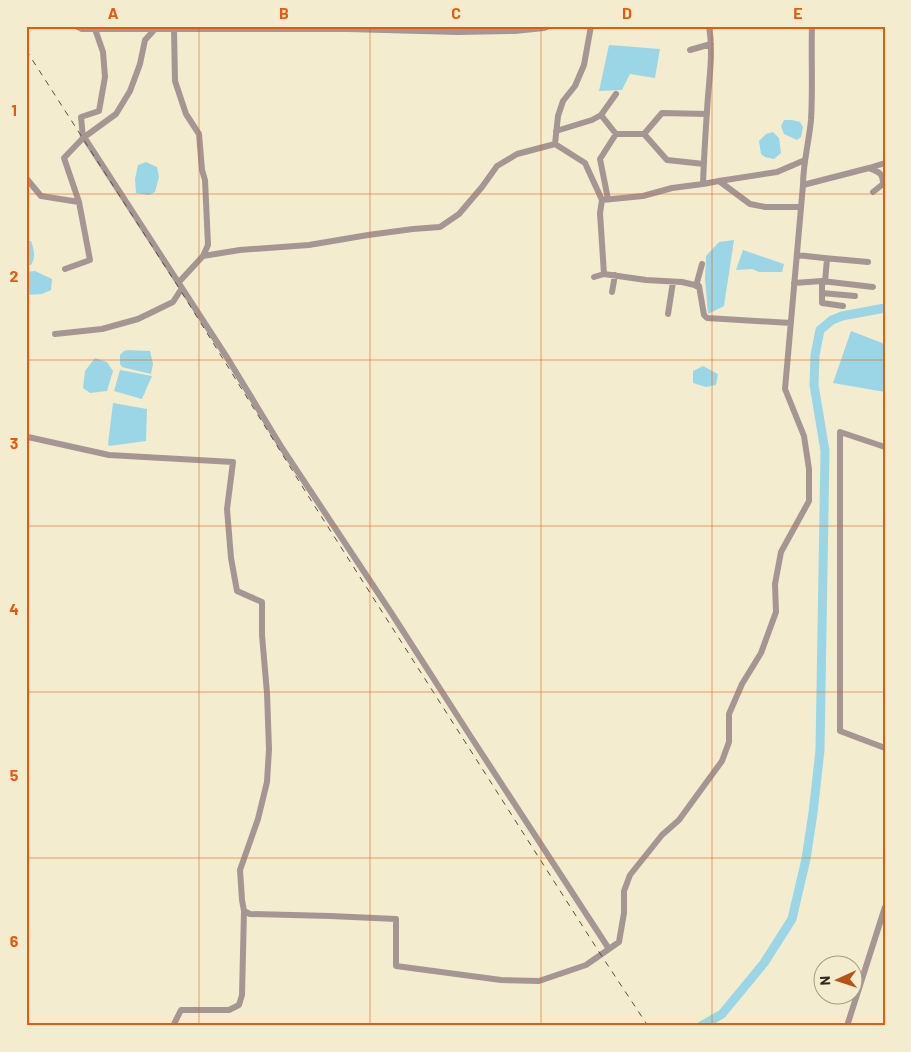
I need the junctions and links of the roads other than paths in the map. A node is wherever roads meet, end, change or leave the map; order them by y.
1 (76, 26) edge
2 (549, 26) edge
3 (592, 26) edge
4 (709, 26) edge
5 (812, 26) edge
6 (95, 29) junction
7 (155, 29) junction
8 (174, 29) junction
9 (711, 44) junction
10 (690, 50) dead end
11 (616, 94) dead end
12 (707, 114) junction
13 (601, 115) junction
14 (556, 131) junction
15 (616, 134) junction
16 (644, 134) junction
17 (84, 137) junction
18 (554, 144) junction
19 (805, 160) junction
20 (885, 163) edge
21 (704, 164) junction
22 (869, 168) junction
23 (26, 178) edge
24 (719, 181) junction
25 (703, 184) junction
26 (803, 185) junction
27 (873, 192) dead end
28 (605, 200) junction
29 (79, 202) junction
30 (801, 207) junction
31 (797, 255) junction
32 (204, 256) junction
33 (827, 259) junction
34 (868, 262) dead end
35 (702, 264) dead end
36 (65, 269) dead end
37 (604, 274) junction
38 (615, 275) junction
39 (594, 277) dead end
40 (824, 281) junction
41 (673, 282) junction
42 (794, 283) junction
43 (180, 285) junction
44 (696, 286) junction
45 (873, 287) dead end
46 (612, 292) dead end
47 (822, 294) junction
48 (855, 296) dead end
49 (843, 306) dead end
50 (668, 314) dead end
51 (791, 323) junction
52 (55, 334) dead end
53 (26, 437) edge
54 (885, 447) edge
55 (885, 748) edge
56 (885, 907) edge
57 (244, 911) junction
58 (609, 949) junction
59 (173, 1026) edge
60 (847, 1026) edge

1 - 6 street
2 - 8 street
3 - 14 street
4 - 9 street
5 - 19 street
6 - 7 street
6 - 17 street
7 - 8 street
7 - 17 street
8 - 32 street
9 - 10 street
9 - 12 street
11 - 13 street
12 - 16 street
12 - 21 street
13 - 14 street
13 - 15 street
14 - 18 street
15 - 16 street
15 - 28 street
16 - 21 street
17 - 29 street
17 - 43 street
18 - 28 street
18 - 32 street
19 - 24 street
19 - 26 street
20 - 22 street
21 - 25 street
22 - 26 street
22 - 27 street
23 - 29 street
24 - 25 street
24 - 30 street
25 - 28 street
26 - 30 street
28 - 37 street
29 - 36 street
30 - 31 street
31 - 33 street
31 - 42 street
32 - 43 street
33 - 34 street
33 - 40 street
35 - 44 street
37 - 38 street
37 - 39 street
38 - 41 street
38 - 46 street
40 - 42 street
40 - 45 street
40 - 47 street
41 - 44 street
41 - 50 street
42 - 51 street
43 - 52 street
43 - 58 street
44 - 51 street
47 - 48 street
47 - 49 street
51 - 58 street
53 - 57 street
54 - 55 street
56 - 60 street
57 - 58 street
57 - 59 street

